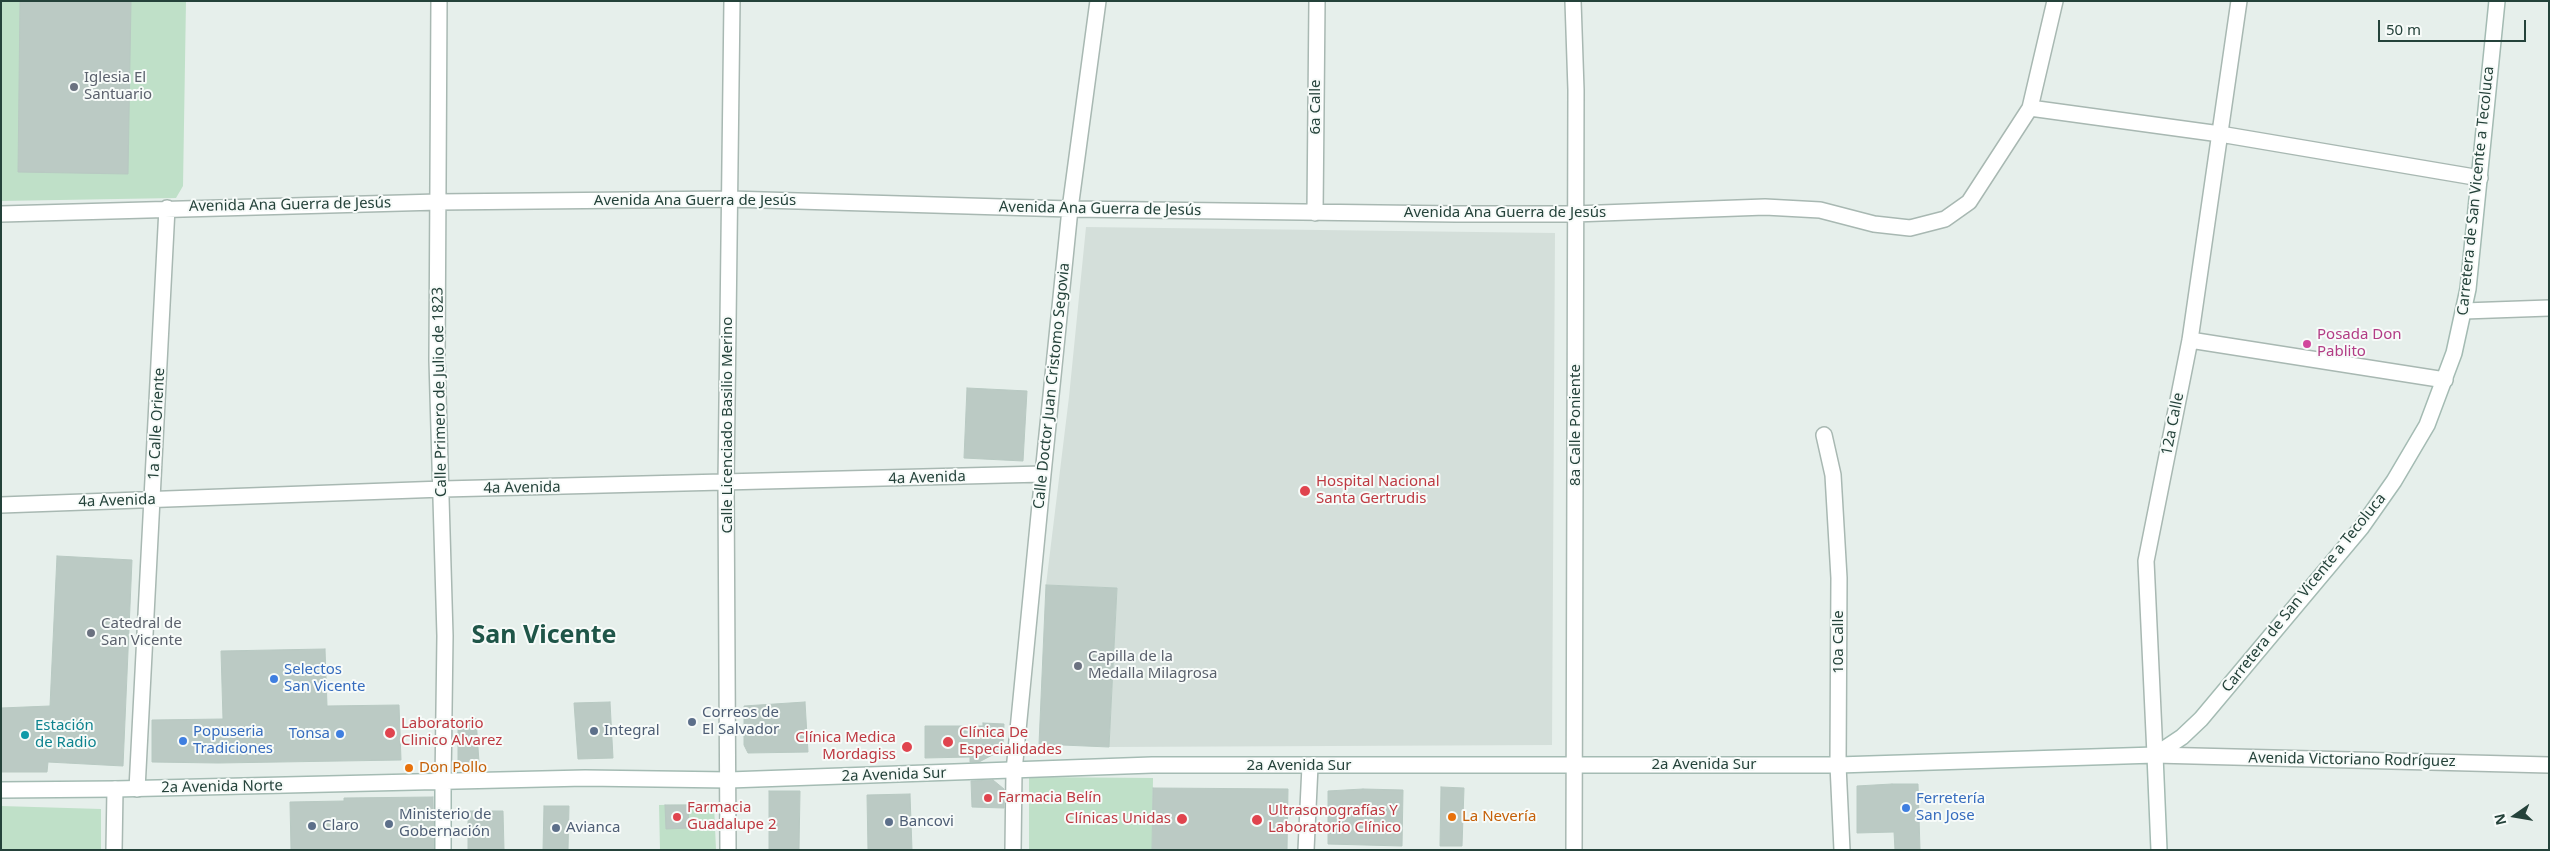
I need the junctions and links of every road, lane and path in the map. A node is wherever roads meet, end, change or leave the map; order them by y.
1 (438, 1) edge
2 (732, 1) edge
3 (1098, 1) edge
4 (1316, 1) edge
5 (1573, 1) edge
6 (2055, 1) edge
7 (2239, 1) edge
8 (2497, 1) edge
9 (2030, 108) junction
10 (2220, 134) junction
11 (2480, 178) junction
12 (730, 199) junction
13 (438, 202) junction
14 (167, 208) junction
15 (1070, 208) junction
16 (1316, 213) junction
17 (1, 214) edge
18 (1574, 214) junction
19 (2549, 308) edge
20 (2464, 311) junction
21 (2190, 340) junction
22 (2445, 380) junction
23 (1824, 435) dead end
24 (1043, 474) junction
25 (726, 484) junction
26 (443, 489) junction
27 (153, 500) junction
28 (1, 505) edge
29 (2156, 755) junction
30 (1838, 765) junction
31 (2549, 765) edge
32 (1310, 766) junction
33 (1574, 766) junction
34 (1014, 771) junction
35 (729, 780) junction
36 (443, 783) junction
37 (136, 789) junction
38 (1, 790) edge
39 (115, 790) junction
40 (114, 850) edge
41 (443, 850) edge
42 (728, 850) edge
43 (1013, 850) edge
44 (1306, 850) edge
45 (1574, 850) edge
46 (1842, 850) edge
47 (2159, 850) edge

1 - 13 street, Calle Primero de Julio de 1823
2 - 12 street, Calle Licenciado Basilio Merino
3 - 15 street, Calle Doctor Juan Cristomo Segovia
4 - 16 street, 6a Calle
5 - 18 street, 8a Calle Poniente
6 - 9 street, Avenida Ana Guerra de Jesús
7 - 10 street, 12a Calle
8 - 11 street, Carretera de San Vicente a Tecoluca
9 - 10 street
9 - 18 street, Avenida Ana Guerra de Jesús
10 - 11 street
10 - 21 street, 12a Calle
11 - 20 street, Carretera de San Vicente a Tecoluca
12 - 13 street, Avenida Ana Guerra de Jesús
12 - 15 street, Avenida Ana Guerra de Jesús
12 - 25 street, Calle Licenciado Basilio Merino
13 - 14 street, Avenida Ana Guerra de Jesús
13 - 26 street, Calle Primero de Julio de 1823
14 - 17 street, Avenida Ana Guerra de Jesús
14 - 27 street, 1a Calle Oriente
15 - 16 street, Avenida Ana Guerra de Jesús
15 - 24 street, Calle Doctor Juan Cristomo Segovia
16 - 18 street, Avenida Ana Guerra de Jesús
18 - 33 street, 8a Calle Poniente
19 - 20 street
20 - 22 street, Carretera de San Vicente a Tecoluca
21 - 22 street
21 - 29 street, 12a Calle
22 - 29 street, Carretera de San Vicente a Tecoluca
23 - 30 street, 10a Calle
24 - 25 street, 4a Avenida
24 - 34 street, Calle Doctor Juan Cristomo Segovia
25 - 26 street, 4a Avenida
25 - 35 street, Calle Licenciado Basilio Merino
26 - 27 street, 4a Avenida
26 - 36 street, Calle Primero de Julio de 1823
27 - 28 street, 4a Avenida
27 - 37 street, 1a Calle Oriente
29 - 30 street, 2a Avenida Sur
29 - 31 street, Avenida Victoriano Rodríguez
29 - 47 street, 12a Calle
30 - 33 street, 2a Avenida Sur
30 - 46 street, 10a Calle
32 - 33 street, 2a Avenida Sur
32 - 34 street, 2a Avenida Sur
32 - 44 street
33 - 45 street, 8a Calle Poniente
34 - 35 street, 2a Avenida Sur
34 - 43 street, Calle Doctor Juan Cristomo Segovia
35 - 36 street, 2a Avenida Sur
35 - 42 street, Calle Licenciado Basilio Merino
36 - 37 street, 2a Avenida Norte
36 - 41 street, Calle Primero de Julio de 1823
37 - 39 street, 2a Avenida Norte
38 - 39 street, 2a Avenida Norte
39 - 40 street

